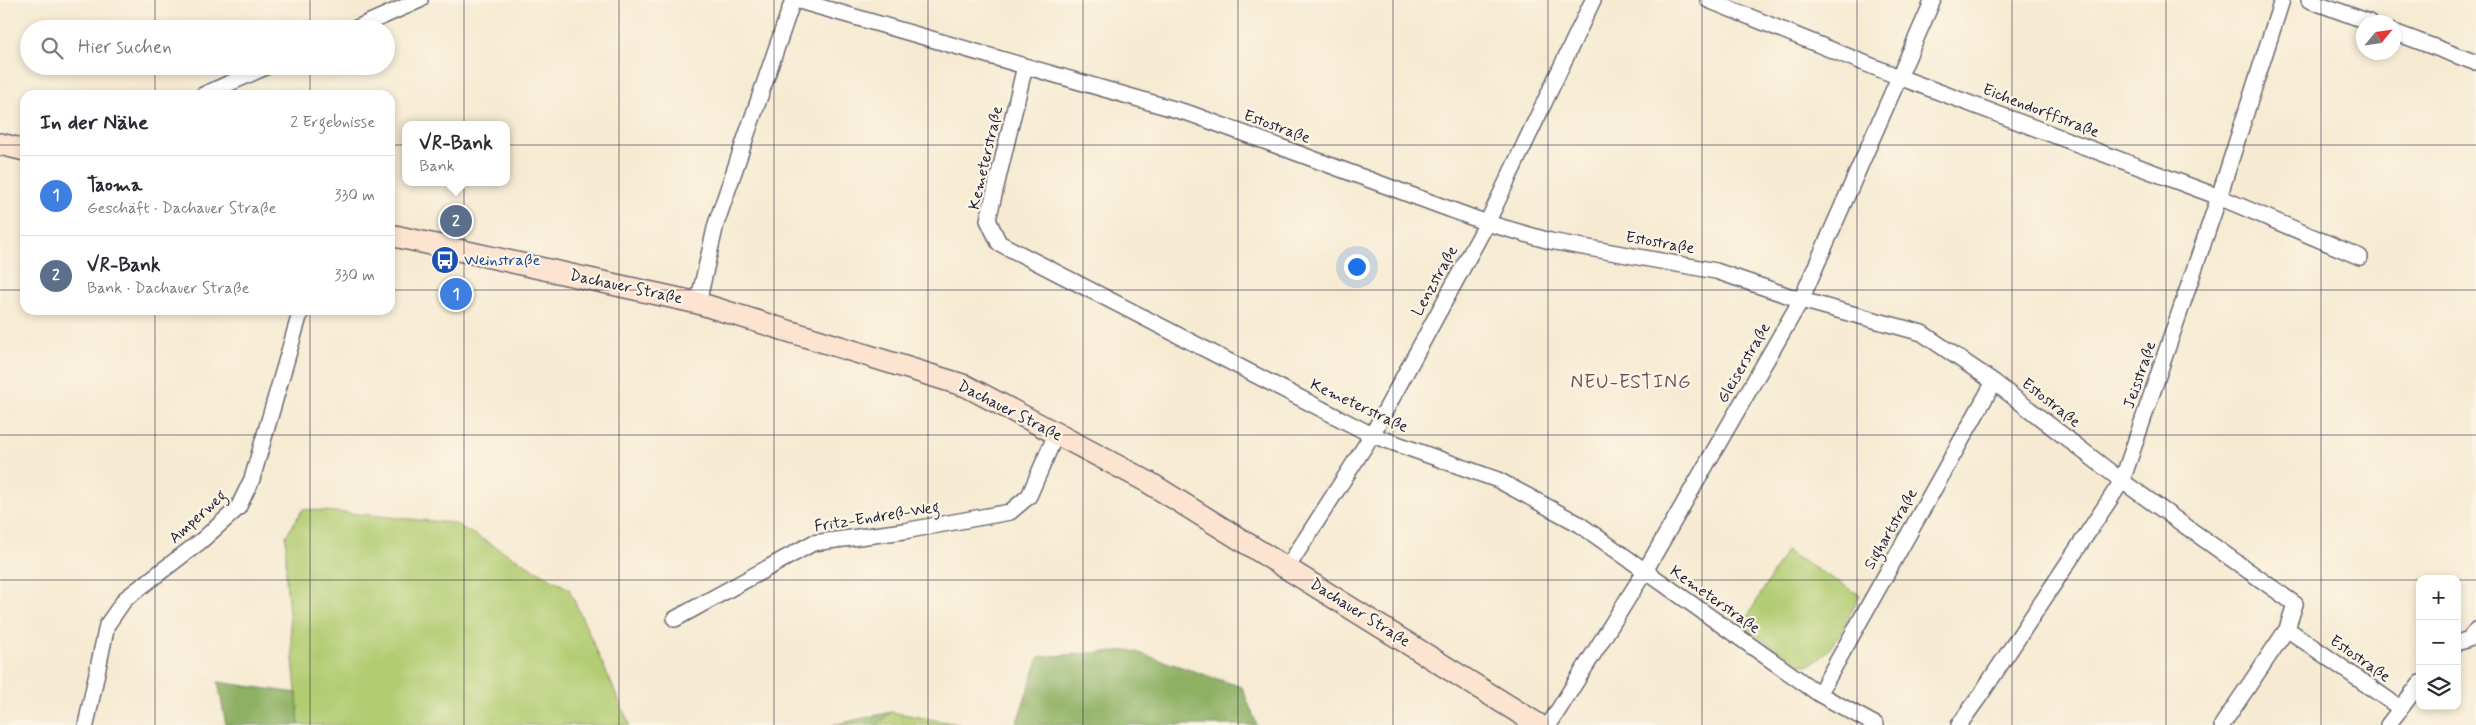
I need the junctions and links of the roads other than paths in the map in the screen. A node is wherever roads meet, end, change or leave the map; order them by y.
1 (420, 0) edge
2 (794, 0) edge
3 (1593, 0) edge
4 (1708, 0) edge
5 (1933, 0) edge
6 (2282, 0) edge
7 (2309, 0) edge
8 (2356, 17) edge
9 (374, 20) edge
10 (2401, 35) edge
11 (2474, 62) dead end
12 (1025, 66) junction
13 (248, 75) edge
14 (1899, 77) junction
15 (214, 90) edge
16 (0, 144) edge
17 (20, 149) edge
18 (2219, 197) junction
19 (1487, 223) junction
20 (395, 236) edge
21 (2360, 257) dead end
22 (1801, 300) junction
23 (698, 303) junction
24 (300, 315) edge
25 (1994, 382) junction
26 (1056, 434) junction
27 (1372, 435) junction
28 (2122, 481) junction
29 (1287, 568) junction
30 (1644, 571) junction
31 (675, 620) dead end
32 (2287, 629) junction
33 (2476, 630) edge
34 (2461, 642) edge
35 (2416, 688) edge
36 (1819, 694) junction
37 (2400, 708) junction
38 (86, 725) edge
39 (1539, 725) edge
40 (1549, 725) edge
41 (1876, 725) edge
42 (1959, 725) edge
43 (2222, 725) edge
44 (2388, 725) edge

1 - 9 street
2 - 12 street, Estostraße
2 - 23 street
3 - 19 street, Lenzstraße
4 - 14 street, Eichendorffstraße
5 - 14 street, Gleiserstraße
6 - 18 street, Jeisstraße
7 - 8 street
10 - 11 street
12 - 19 street, Estostraße
12 - 27 street, Kemeterstraße
13 - 15 street
14 - 18 street, Eichendorffstraße
14 - 22 street, Gleiserstraße
16 - 17 street
18 - 21 street, Eichendorffstraße
18 - 28 street, Jeisstraße
19 - 22 street, Estostraße
19 - 27 street, Lenzstraße
20 - 23 street, Dachauer Straße
22 - 25 street, Estostraße
22 - 30 street, Gleiserstraße
23 - 26 street, Dachauer Straße
24 - 38 street, Amperweg
25 - 28 street, Estostraße
25 - 36 street, Sighartstraße
26 - 29 street, Dachauer Straße
26 - 31 street, Fritz-Endreß-Weg
27 - 29 street, Lenzstraße
27 - 30 street, Kemeterstraße
28 - 32 street, Estostraße
28 - 42 street, Jeisstraße
29 - 39 street, Dachauer Straße
30 - 36 street, Kemeterstraße
30 - 40 street, Gleiserstraße
32 - 37 street, Estostraße
32 - 43 street
33 - 34 street
35 - 37 street
36 - 41 street, Kemeterstraße
37 - 44 street

